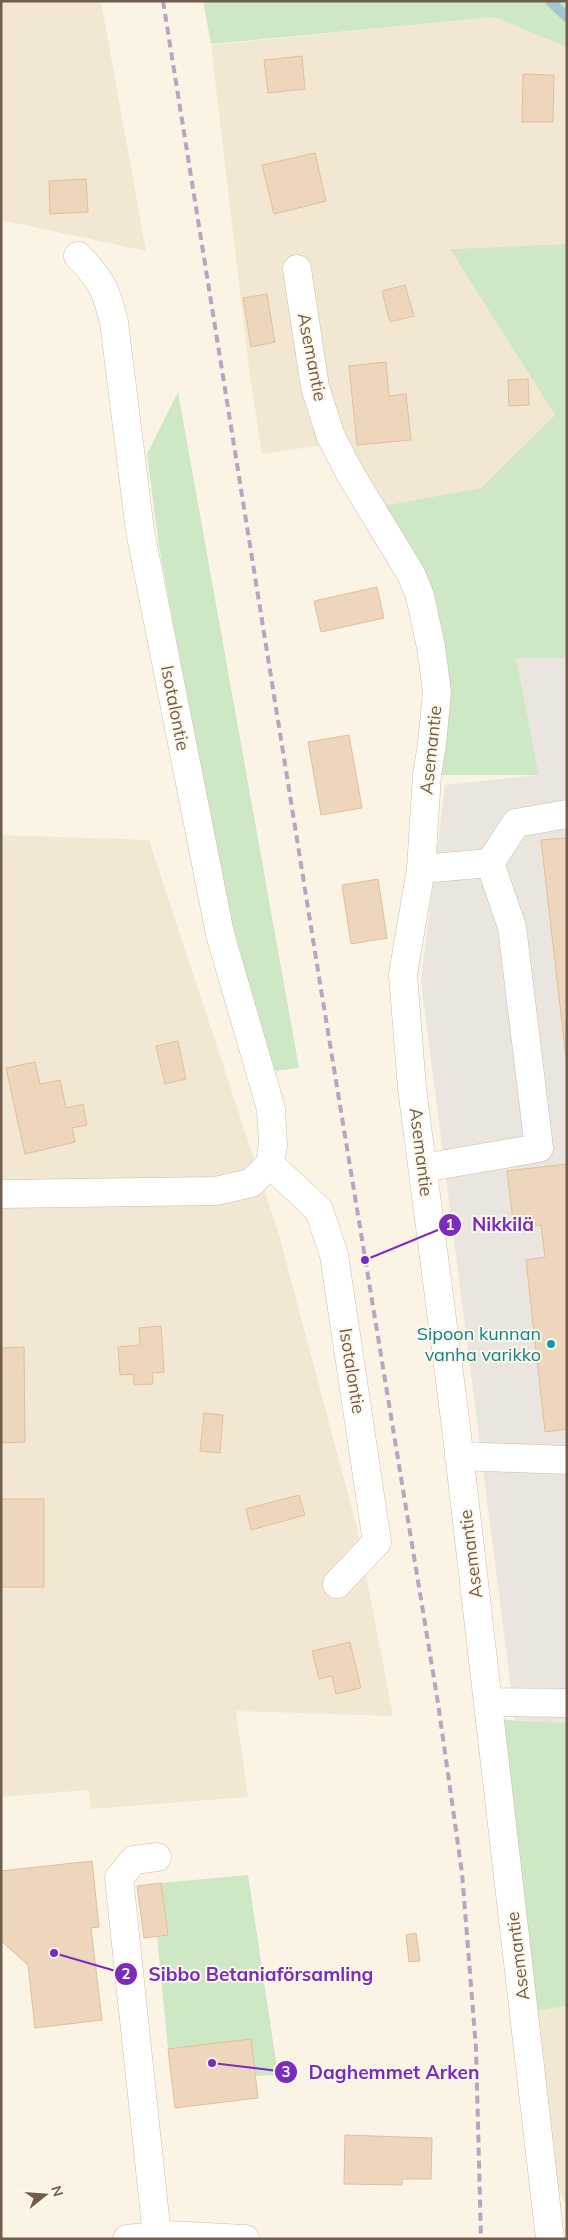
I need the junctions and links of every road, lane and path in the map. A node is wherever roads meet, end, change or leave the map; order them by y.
1 (78, 256) dead end
2 (297, 269) dead end
3 (567, 814) edge
4 (490, 864) junction
5 (421, 869) junction
6 (270, 1164) junction
7 (423, 1168) junction
8 (1, 1194) edge
9 (459, 1456) junction
10 (567, 1460) edge
11 (337, 1584) dead end
12 (488, 1702) junction
13 (567, 1703) edge
14 (157, 1857) dead end
15 (157, 2236) junction
16 (237, 2238) edge
17 (127, 2239) edge
18 (550, 2239) edge

1 - 6 street, Isotalontie
2 - 5 street, Asemantie
3 - 4 street
4 - 5 street
4 - 7 street
5 - 7 street, Asemantie
6 - 8 street
6 - 11 street, Isotalontie
7 - 9 street, Asemantie
9 - 10 street
9 - 12 street, Asemantie
12 - 13 street
12 - 18 street, Asemantie
14 - 15 street
15 - 16 street
15 - 17 street

